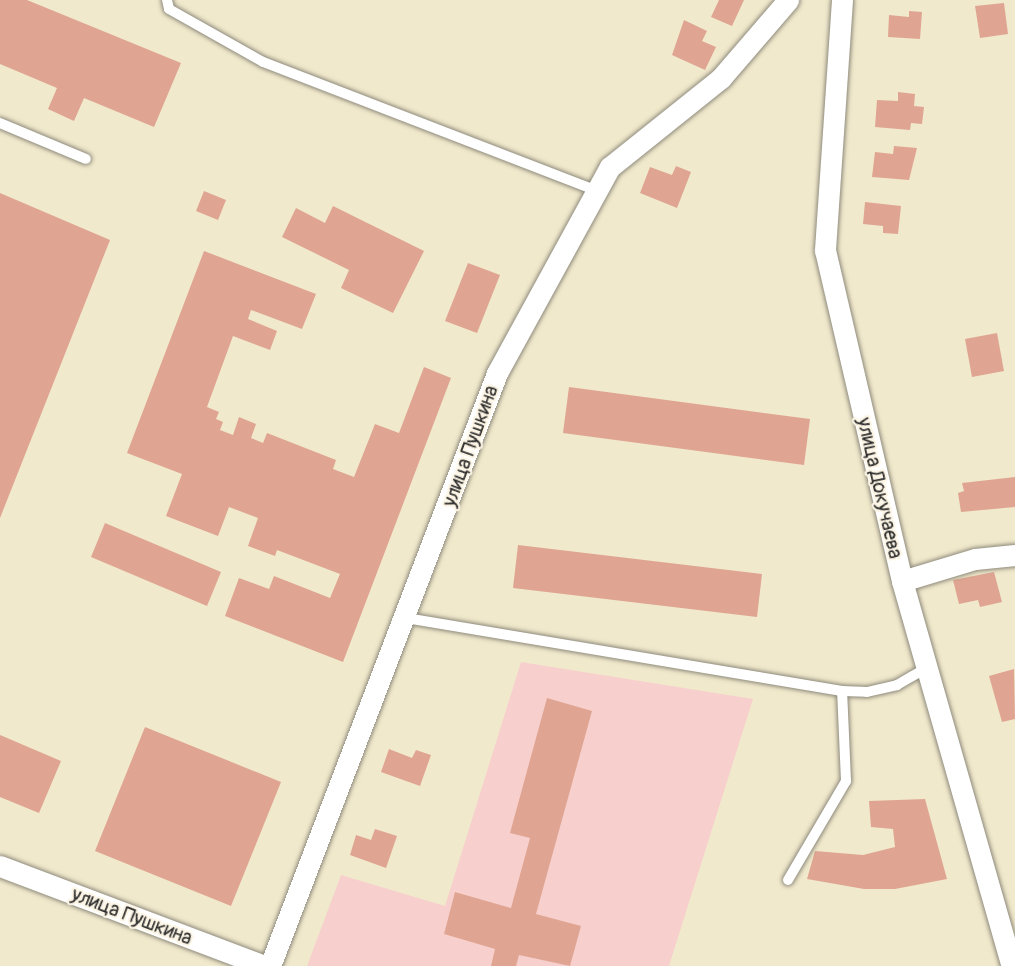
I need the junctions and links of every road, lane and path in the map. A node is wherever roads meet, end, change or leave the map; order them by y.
1 (167, 0) edge
2 (788, 0) edge
3 (847, 0) edge
4 (0, 123) edge
5 (86, 159) dead end
6 (597, 191) junction
7 (1015, 555) edge
8 (902, 581) junction
9 (406, 618) junction
10 (926, 668) junction
11 (842, 691) junction
12 (0, 866) edge
13 (788, 880) dead end
14 (265, 966) edge
15 (270, 966) edge
16 (1012, 966) edge

1 - 6 lane
2 - 6 street, улица Пушкина
3 - 8 street, улица Докучаева
4 - 5 lane
6 - 9 street, улица Пушкина
7 - 8 street
8 - 10 street, улица Докучаева
9 - 11 lane
9 - 15 street, улица Пушкина
10 - 11 lane
10 - 16 street, улица Докучаева
11 - 13 lane
12 - 14 street, улица Пушкина

